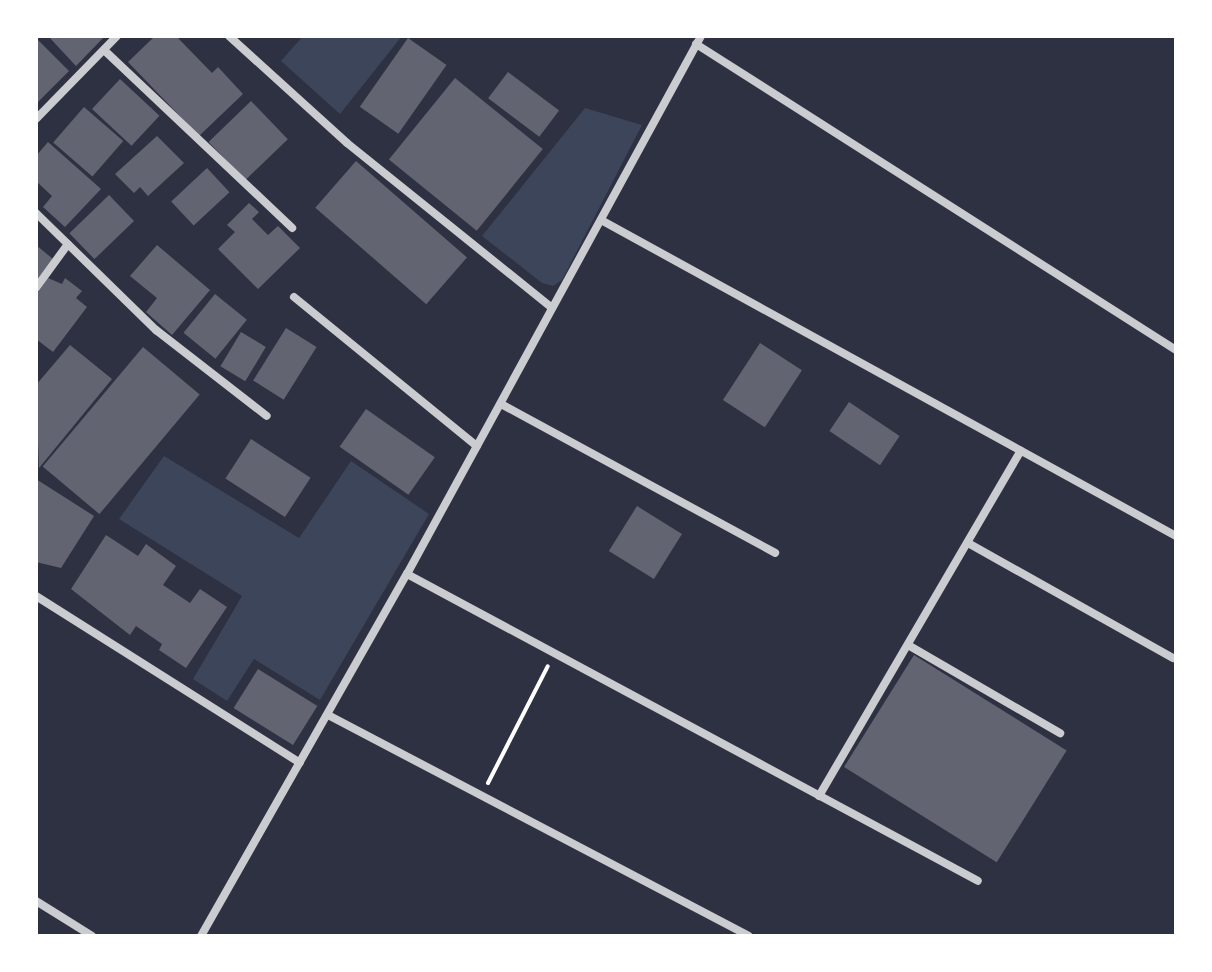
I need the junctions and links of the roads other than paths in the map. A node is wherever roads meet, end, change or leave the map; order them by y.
1 (117, 36) edge
2 (229, 36) edge
3 (699, 40) edge
4 (104, 50) junction
5 (36, 119) edge
6 (36, 213) edge
7 (601, 220) junction
8 (292, 228) dead end
9 (68, 244) junction
10 (36, 288) edge
11 (294, 297) dead end
12 (552, 308) junction
13 (1176, 350) edge
14 (501, 404) junction
15 (267, 416) dead end
16 (477, 446) junction
17 (1021, 451) junction
18 (1176, 536) edge
19 (968, 543) junction
20 (775, 553) dead end
21 (407, 574) junction
22 (36, 596) edge
23 (908, 645) junction
24 (1173, 658) dead end
25 (328, 715) junction
26 (1060, 733) dead end
27 (300, 763) junction
28 (819, 796) junction
29 (978, 881) dead end
30 (36, 901) edge
31 (92, 936) edge
32 (201, 936) edge
33 (749, 936) edge

1 - 4 street
2 - 12 street
3 - 7 street
3 - 13 street
4 - 5 street
4 - 8 street
6 - 9 street
7 - 12 street
7 - 17 street
9 - 10 street
9 - 15 street
11 - 16 street
12 - 14 street
14 - 16 street
14 - 20 street
16 - 21 street
17 - 18 street
17 - 19 street
19 - 23 street
19 - 24 street
21 - 25 street
21 - 28 street
22 - 27 street
23 - 26 street
23 - 28 street
25 - 27 street
25 - 33 street
27 - 32 street
28 - 29 street
30 - 31 street

